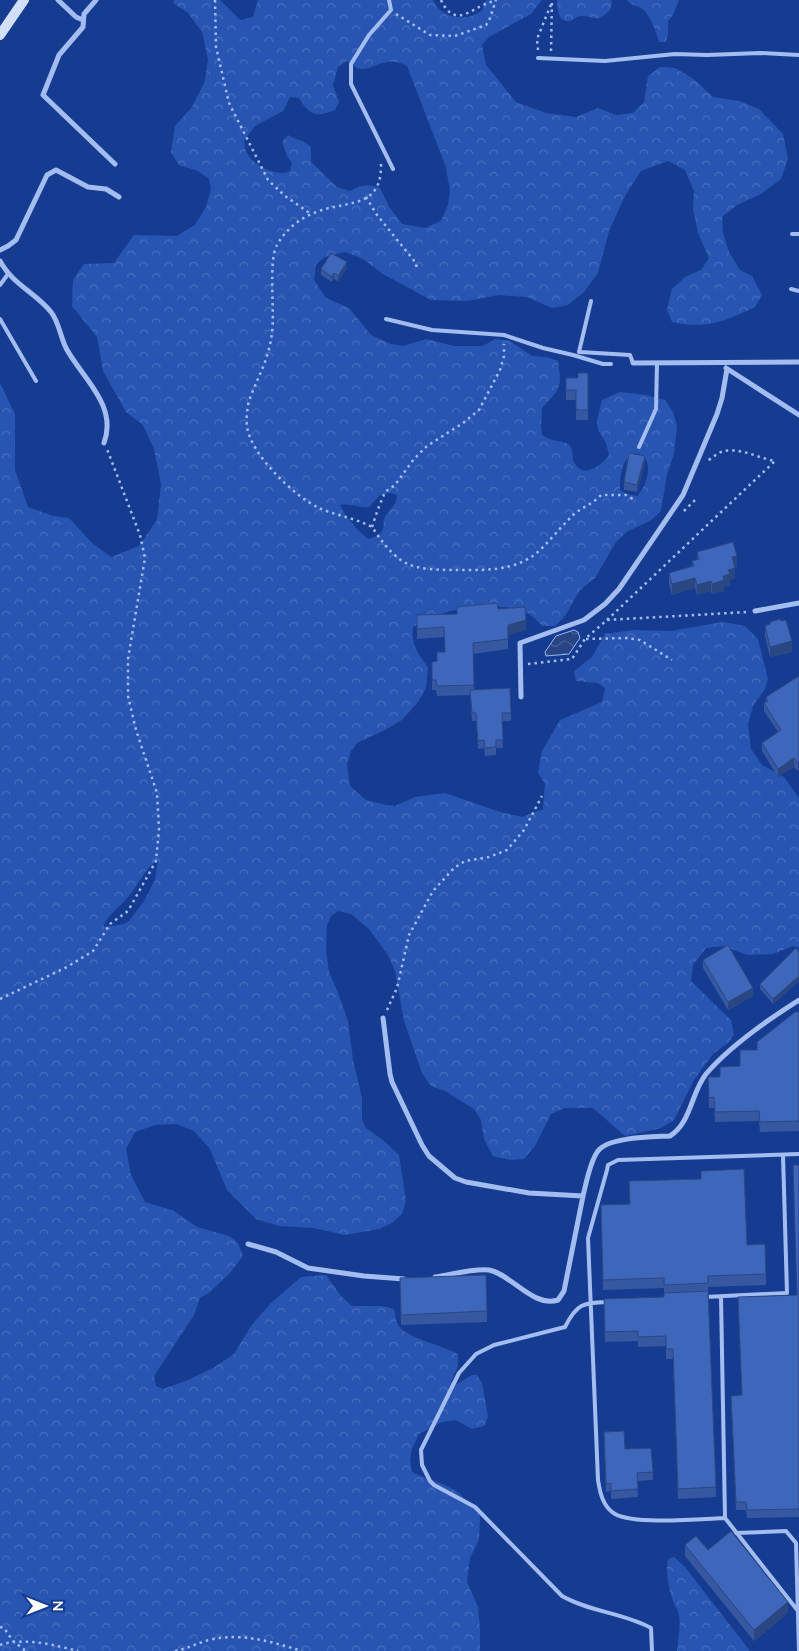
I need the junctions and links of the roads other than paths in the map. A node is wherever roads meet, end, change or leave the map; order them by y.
1 (24, 0) edge
2 (58, 0) edge
3 (96, 0) edge
4 (389, 0) edge
5 (82, 20) junction
6 (0, 34) edge
7 (799, 55) edge
8 (538, 58) road end
9 (115, 164) dead end
10 (393, 169) dead end
11 (119, 197) dead end
12 (792, 234) dead end
13 (799, 234) edge
14 (0, 250) edge
15 (0, 261) edge
16 (8, 274) junction
17 (0, 284) edge
18 (791, 289) dead end
19 (799, 291) edge
20 (591, 301) dead end
21 (0, 319) edge
22 (386, 319) dead end
23 (578, 354) junction
24 (799, 362) edge
25 (633, 363) joint
26 (657, 363) junction
27 (724, 363) junction
28 (611, 364) dead end
29 (727, 369) junction
30 (36, 381) dead end
31 (799, 415) edge
32 (104, 443) road end
33 (638, 447) dead end
34 (799, 603) edge
35 (756, 611) road end
36 (521, 697) dead end
37 (799, 1000) edge
38 (383, 1018) road end
39 (799, 1154) edge
40 (783, 1155) junction
41 (583, 1196) junction
42 (248, 1244) dead end
43 (427, 1278) edge
44 (409, 1279) edge
45 (721, 1297) junction
46 (702, 1298) edge
47 (609, 1302) edge
48 (591, 1303) junction
49 (725, 1518) junction
50 (736, 1533) junction
51 (798, 1611) junction
52 (652, 1651) edge
53 (799, 1651) edge

1 - 6 street
2 - 5 street
3 - 5 street
4 - 10 lane
5 - 9 street
7 - 8 lane
11 - 14 street
12 - 13 lane
15 - 16 street
16 - 17 lane
16 - 32 street
18 - 19 lane
20 - 23 lane
21 - 30 lane
22 - 23 lane
23 - 25 lane
23 - 28 lane
24 - 27 street
25 - 26 street
26 - 27 street
26 - 33 lane
27 - 29 street
29 - 31 street
29 - 36 street
34 - 35 street
37 - 41 street
38 - 41 street
39 - 40 lane
40 - 45 lane
40 - 48 lane
41 - 43 street
42 - 44 street
45 - 46 lane
45 - 49 lane
47 - 48 lane
48 - 49 lane
48 - 52 lane
49 - 50 lane
50 - 51 lane
50 - 51 lane
51 - 53 lane

